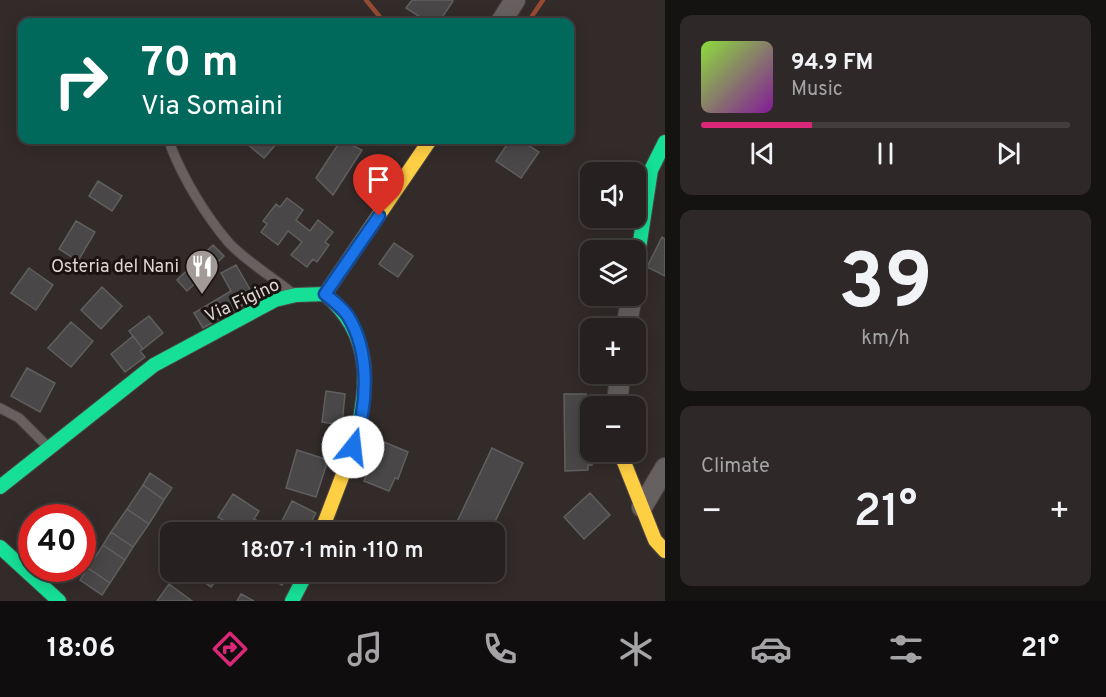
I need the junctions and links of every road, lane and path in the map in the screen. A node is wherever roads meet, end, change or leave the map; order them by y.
1 (515, 0) edge
2 (504, 18) edge
3 (665, 142) edge
4 (427, 144) edge
5 (171, 147) dead end
6 (640, 240) edge
7 (325, 294) junction
8 (296, 295) junction
9 (0, 408) edge
10 (49, 448) junction
11 (624, 462) edge
12 (665, 468) edge
13 (0, 487) edge
14 (642, 507) junction
15 (325, 522) edge
16 (0, 547) edge
17 (665, 551) edge
18 (302, 582) edge
19 (59, 601) edge
20 (292, 601) edge

1 - 2 street
3 - 6 street
4 - 7 street
5 - 8 lane
7 - 8 street, Via Figino
7 - 15 street
8 - 10 street, Via Figino
9 - 10 lane
10 - 13 street, Via Figino
11 - 14 street
12 - 14 street
14 - 17 street
16 - 19 street
18 - 20 street

